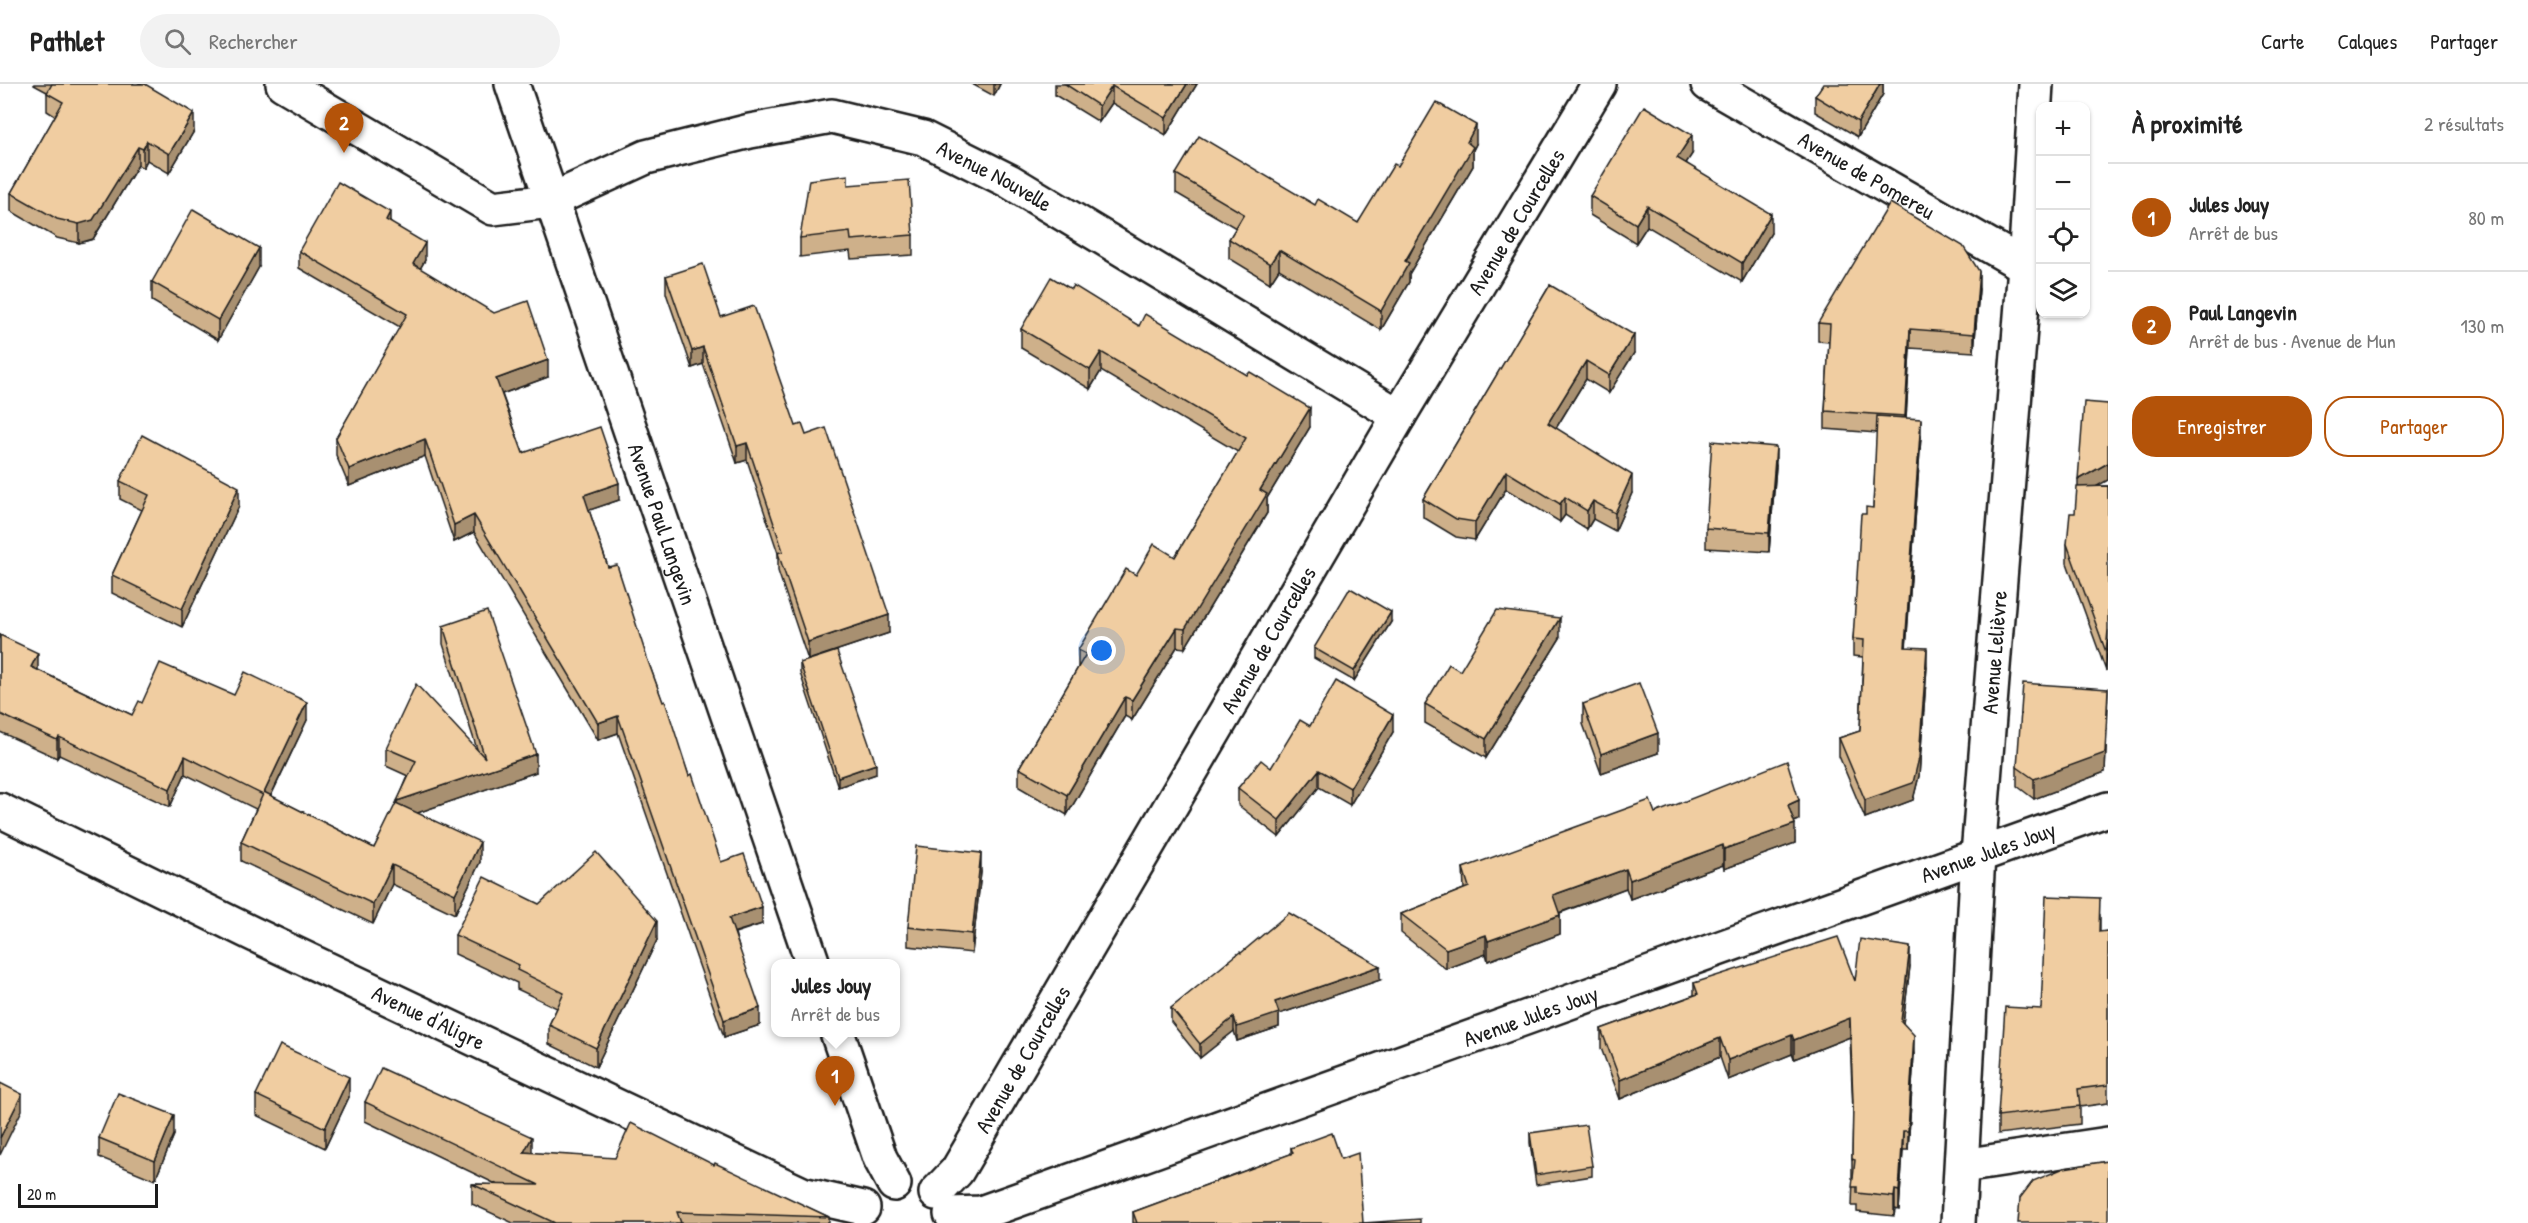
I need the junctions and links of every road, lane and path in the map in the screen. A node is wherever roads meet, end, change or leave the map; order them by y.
1 (283, 84) edge
2 (512, 84) edge
3 (1599, 84) edge
4 (1708, 84) edge
5 (2036, 84) edge
6 (550, 201) junction
7 (2025, 266) junction
8 (1399, 416) junction
9 (2108, 809) edge
10 (0, 810) edge
11 (1978, 855) junction
12 (812, 959) edge
13 (839, 1037) edge
14 (2108, 1144) edge
15 (1962, 1166) junction
16 (894, 1184) junction
17 (946, 1210) edge
18 (861, 1216) edge
19 (1958, 1223) edge

1 - 6 street, Avenue Nouvelle
2 - 6 street, Avenue Paul Langevin
3 - 8 street, Avenue de Courcelles
4 - 7 street, Avenue de Pomereu
5 - 7 street, Avenue Lelièvre
6 - 8 street, Avenue Nouvelle
6 - 12 street, Avenue Paul Langevin
7 - 11 street, Avenue Lelièvre
8 - 17 street, Avenue de Courcelles
9 - 11 street, Avenue Jules Jouy
10 - 18 street, Avenue d'Aligre
11 - 15 street, Avenue Lelièvre
11 - 17 street, Avenue Jules Jouy
13 - 16 street
14 - 15 street
15 - 19 street, Avenue Lelièvre
16 - 17 street
16 - 18 street

